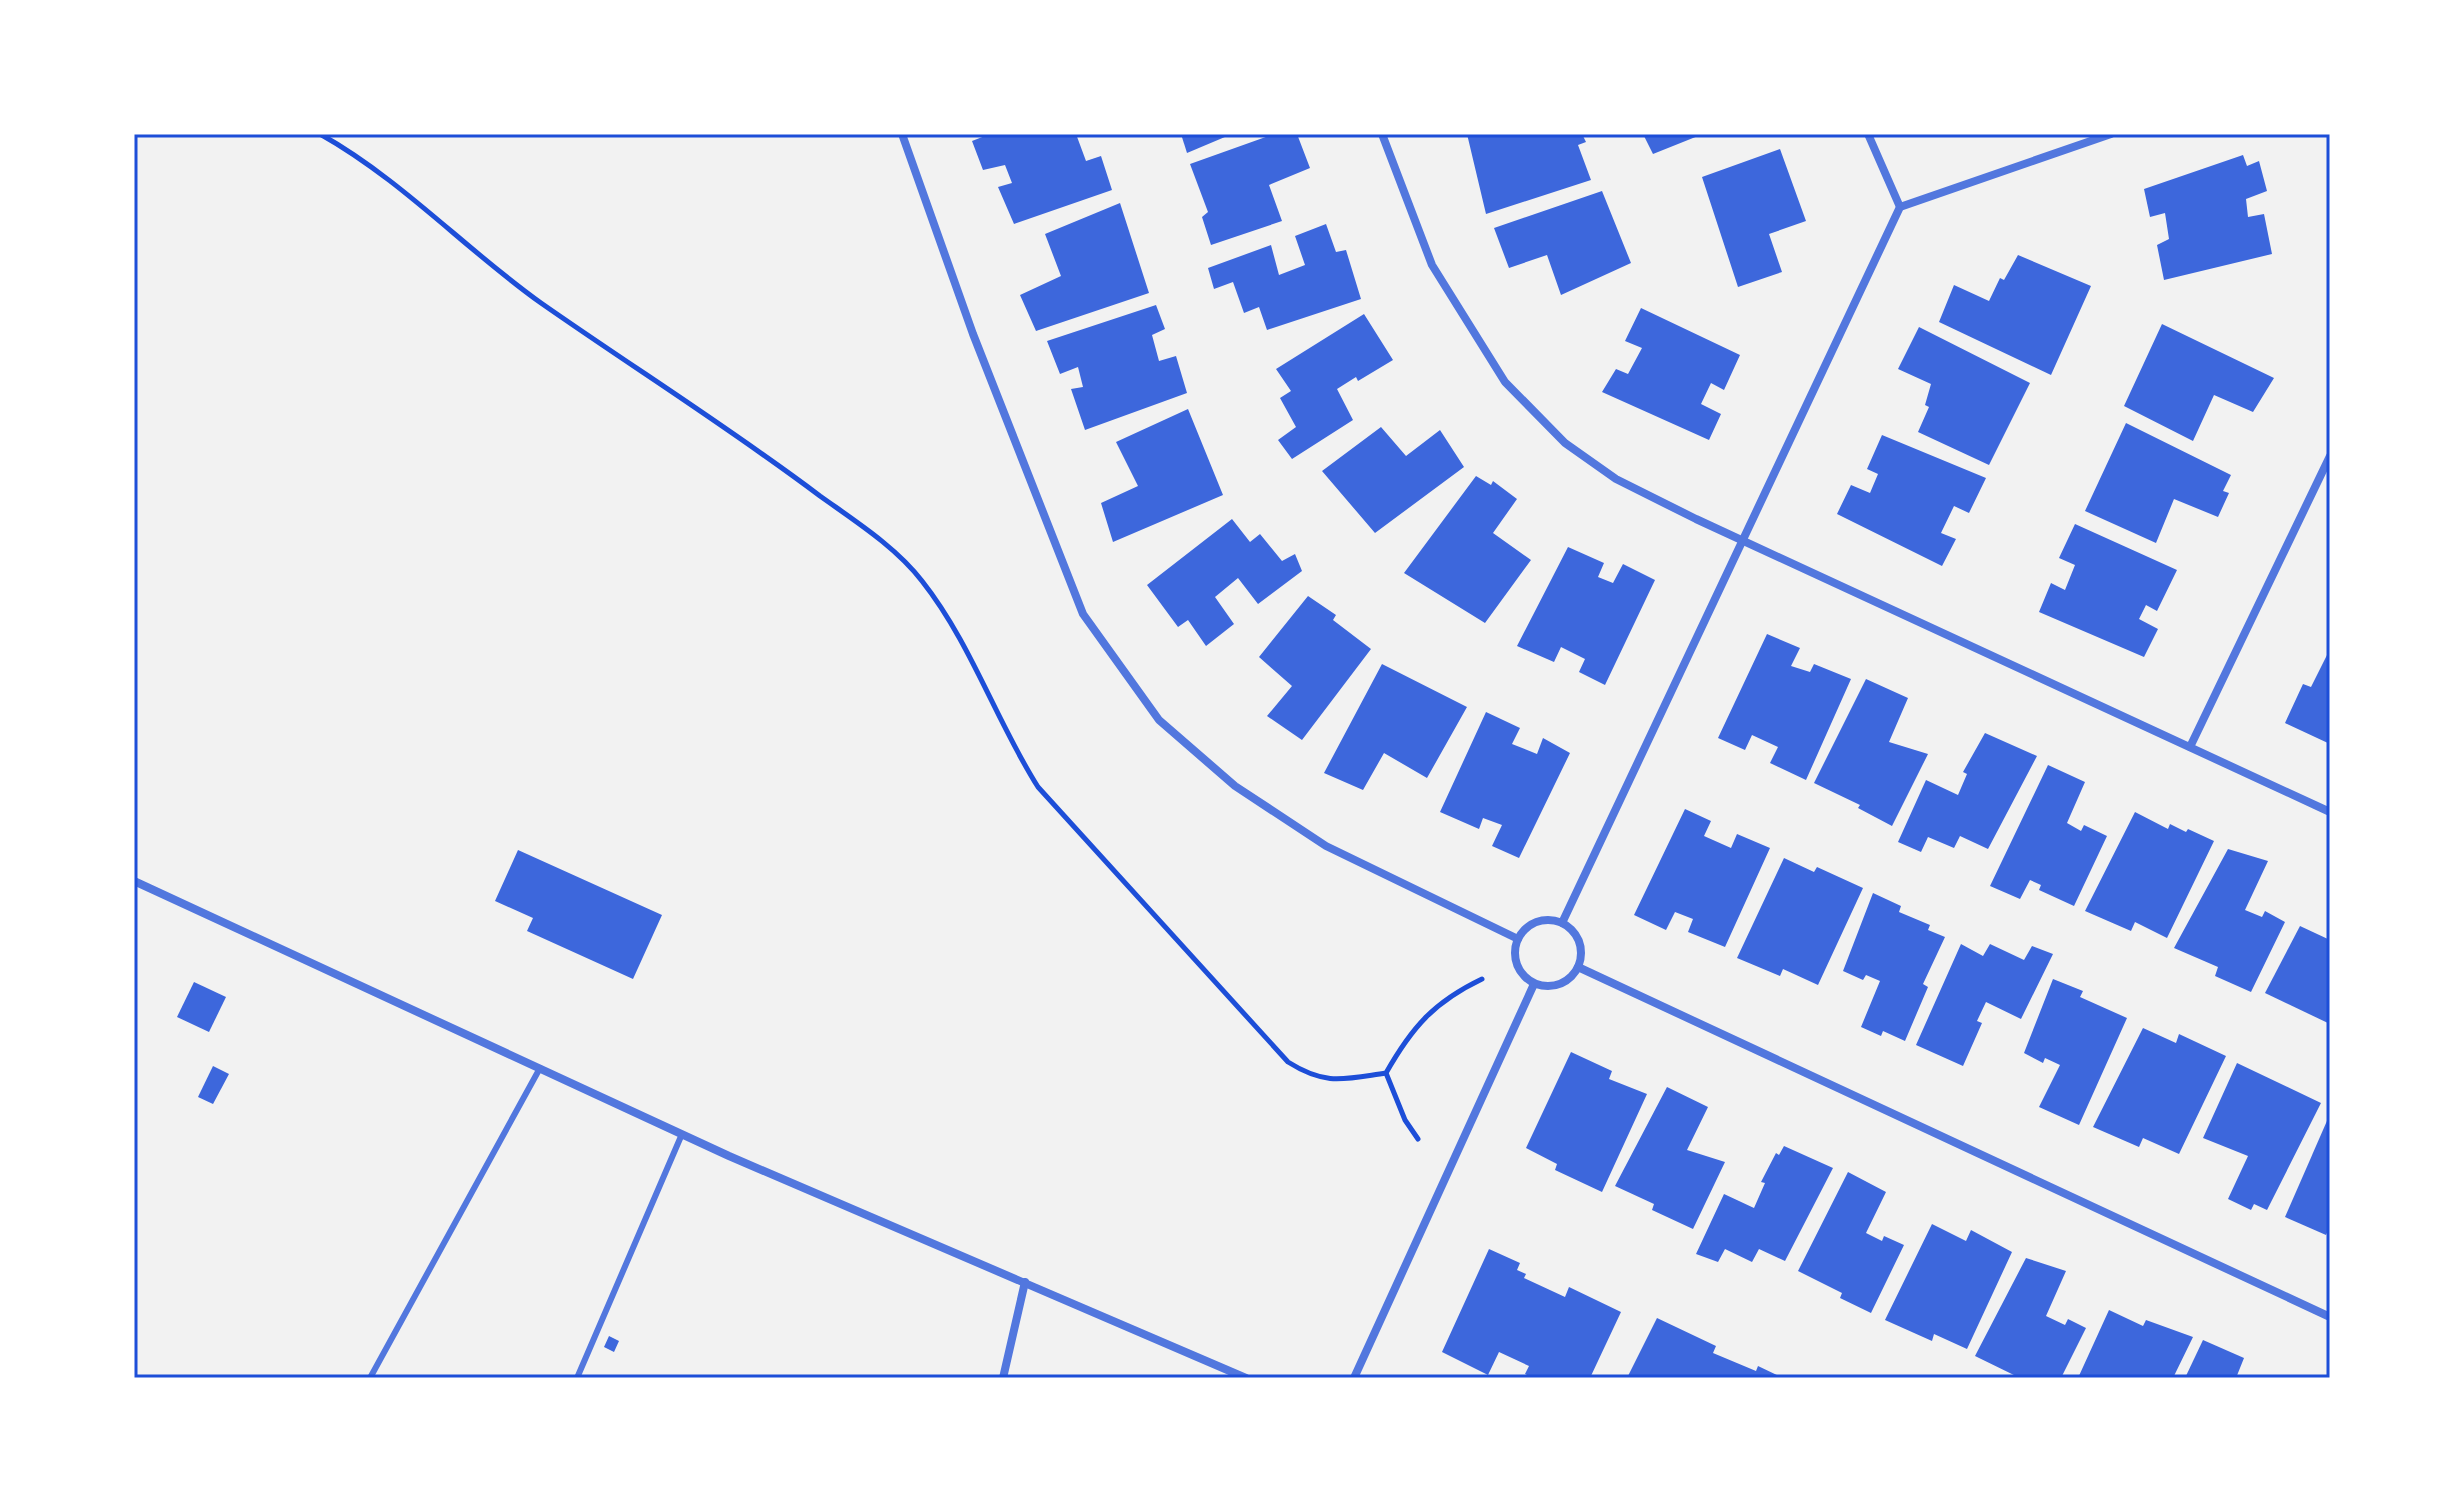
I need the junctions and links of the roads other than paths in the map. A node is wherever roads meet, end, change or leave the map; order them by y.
1 (902, 134) edge
2 (1382, 134) edge
3 (1868, 134) edge
4 (2111, 134) edge
5 (1900, 207) junction
6 (2330, 456) edge
7 (1741, 540) junction
8 (2190, 747) junction
9 (2330, 812) edge
10 (134, 881) edge
11 (1562, 923) junction
12 (1518, 939) junction
13 (1578, 967) junction
14 (1534, 984) junction
15 (540, 1068) junction
16 (682, 1134) junction
17 (1025, 1282) junction
18 (2330, 1317) edge
19 (370, 1378) edge
20 (577, 1378) edge
21 (1003, 1378) edge
22 (1246, 1378) edge
23 (1354, 1378) edge

1 - 12 street
2 - 7 street
3 - 5 street
4 - 5 street
5 - 7 street
6 - 8 street
7 - 8 street
7 - 11 street
8 - 9 street
10 - 15 street
11 - 12 street
11 - 13 street
12 - 14 street
13 - 14 street
13 - 18 street
14 - 23 street
15 - 16 street
15 - 19 lane
16 - 17 street
16 - 20 lane
17 - 21 street
17 - 22 street

